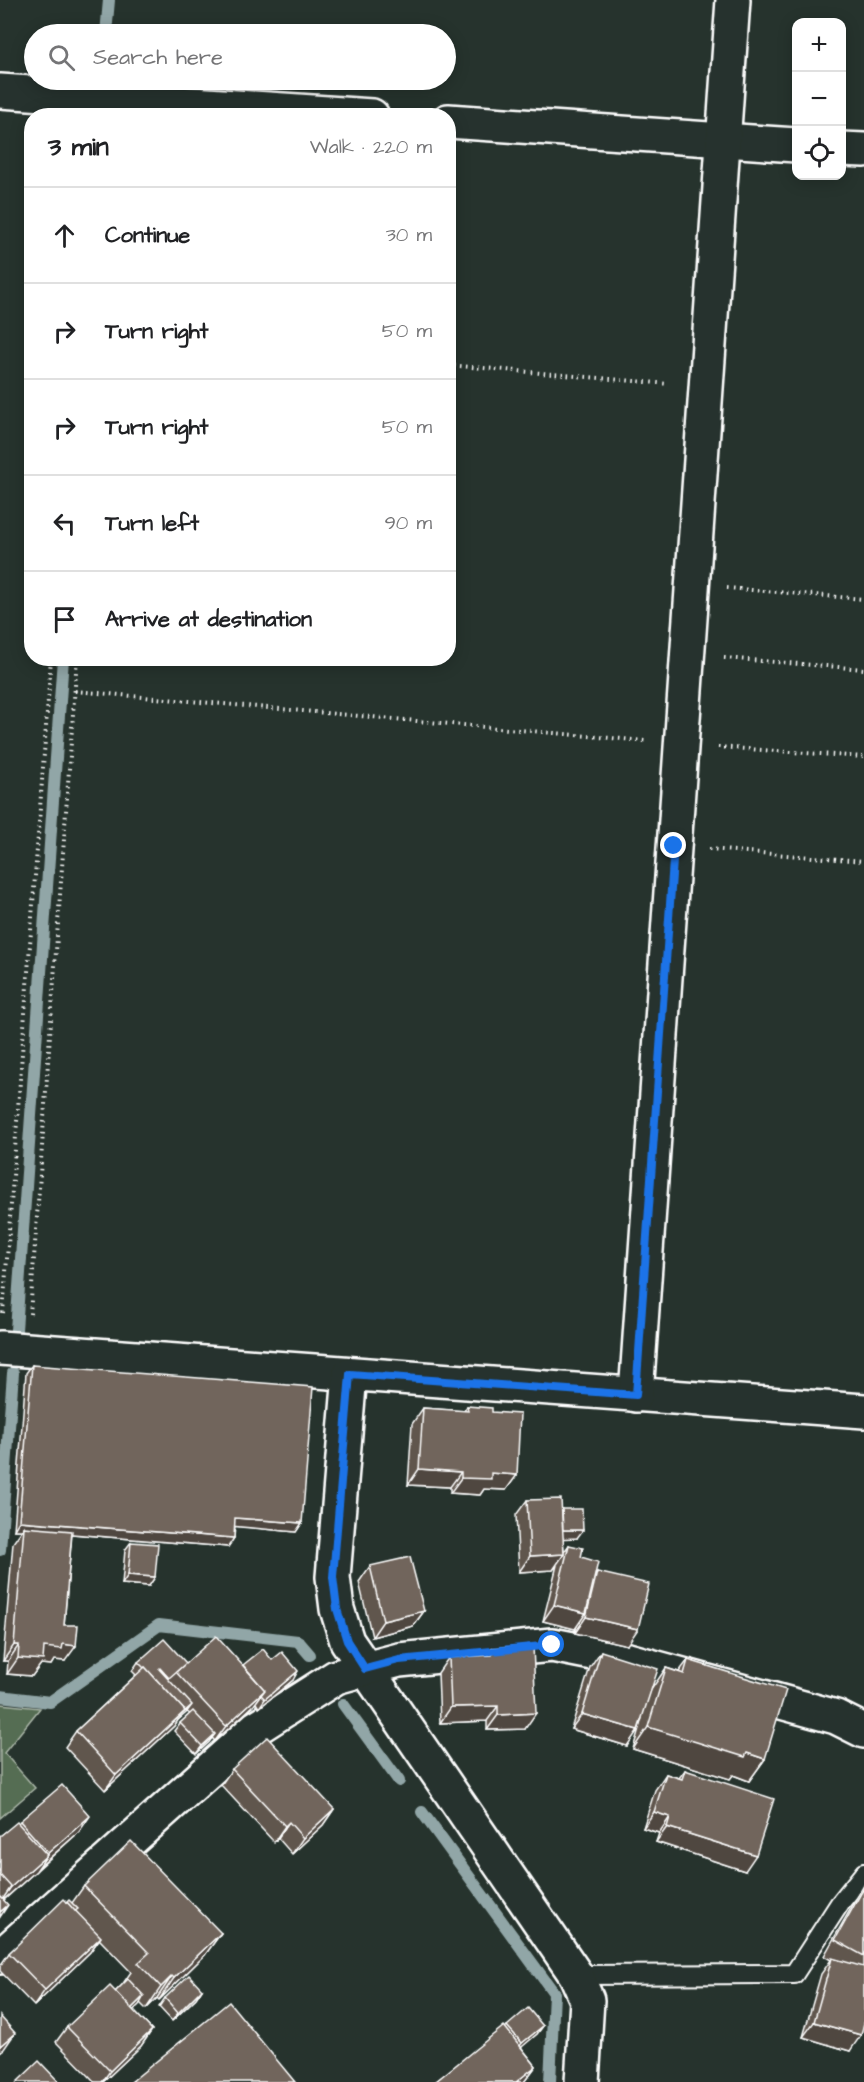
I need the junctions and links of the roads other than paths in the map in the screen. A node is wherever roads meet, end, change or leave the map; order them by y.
1 (734, 0) edge
2 (0, 91) edge
3 (253, 108) edge
4 (456, 122) edge
5 (723, 139) junction
6 (792, 145) edge
7 (846, 149) edge
8 (864, 150) edge
9 (9, 1349) edge
10 (350, 1374) junction
11 (636, 1395) junction
12 (864, 1411) edge
13 (365, 1669) junction
14 (864, 1731) edge
15 (864, 1873) edge
16 (0, 1957) edge
17 (576, 1975) junction
18 (582, 2082) edge

1 - 5 street
2 - 3 street
4 - 5 street
5 - 6 street
5 - 11 street
7 - 8 street
9 - 10 street
10 - 11 street
10 - 13 street
11 - 12 street
13 - 14 street
13 - 16 street
13 - 17 street
15 - 17 lane
17 - 18 street

